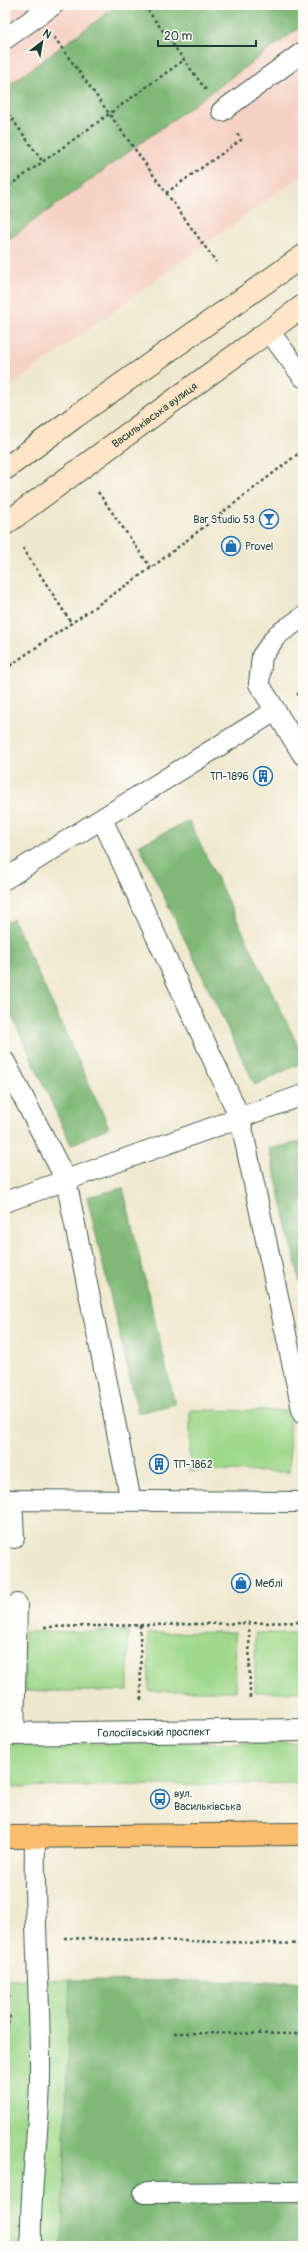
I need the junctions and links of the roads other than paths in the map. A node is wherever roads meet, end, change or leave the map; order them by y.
1 (45, 10) edge
2 (5, 39) edge
3 (303, 52) edge
4 (222, 111) road end
5 (303, 256) edge
6 (303, 306) edge
7 (269, 331) junction
8 (303, 377) edge
9 (5, 469) edge
10 (5, 524) edge
11 (303, 617) edge
12 (275, 711) junction
13 (303, 755) edge
14 (102, 818) junction
15 (5, 879) edge
16 (5, 1062) edge
17 (303, 1095) edge
18 (240, 1118) junction
19 (66, 1180) junction
20 (5, 1202) edge
21 (303, 1414) edge
22 (9, 1500) edge
23 (131, 1501) junction
24 (303, 1502) edge
25 (14, 1538) dead end
26 (17, 1604) dead end
27 (303, 1730) edge
28 (10, 1734) edge
29 (303, 1834) edge
30 (35, 1836) junction
31 (5, 1837) edge
32 (303, 2192) edge
33 (144, 2193) dead end
34 (31, 2246) edge

1 - 2 lane
3 - 4 lane
5 - 9 main road
6 - 7 main road, Васильківська вулиця
7 - 8 lane
7 - 10 main road, Васильківська вулиця
11 - 12 lane
12 - 13 lane
12 - 14 lane
14 - 15 lane
14 - 18 lane
16 - 19 lane
17 - 18 lane
18 - 19 lane
18 - 21 lane
19 - 20 lane
19 - 23 lane
22 - 23 lane
22 - 25 lane
23 - 24 lane
26 - 28 lane
27 - 28 street, Голосіївський проспект
29 - 30 highway
30 - 31 highway
30 - 34 lane
32 - 33 lane

